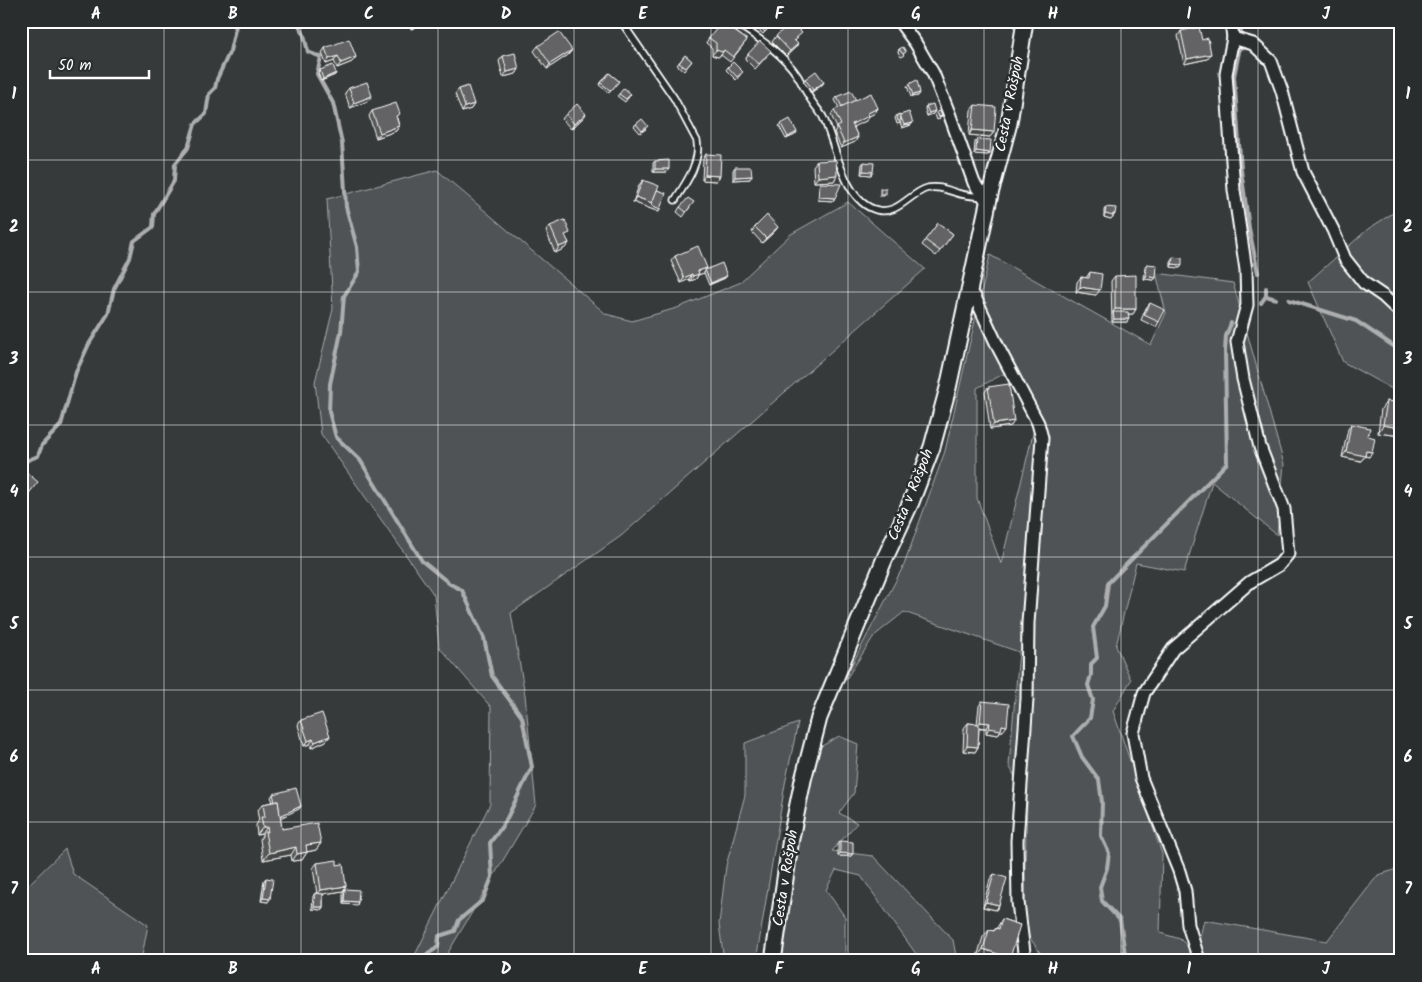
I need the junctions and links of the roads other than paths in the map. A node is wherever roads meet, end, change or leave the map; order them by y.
1 (621, 21) edge
2 (734, 21) edge
3 (899, 21) edge
4 (1025, 21) edge
5 (1231, 21) edge
6 (1233, 38) junction
7 (675, 200) dead end
8 (986, 200) junction
9 (970, 294) junction
10 (1401, 313) edge
11 (1199, 960) edge
12 (773, 961) edge
13 (1025, 961) edge

1 - 7 lane
2 - 8 lane
3 - 8 street
4 - 8 street, Cesta v Rošpoh
5 - 6 street
6 - 10 street
6 - 11 street
8 - 9 street, Cesta v Rošpoh
9 - 12 street, Cesta v Rošpoh
9 - 13 street

